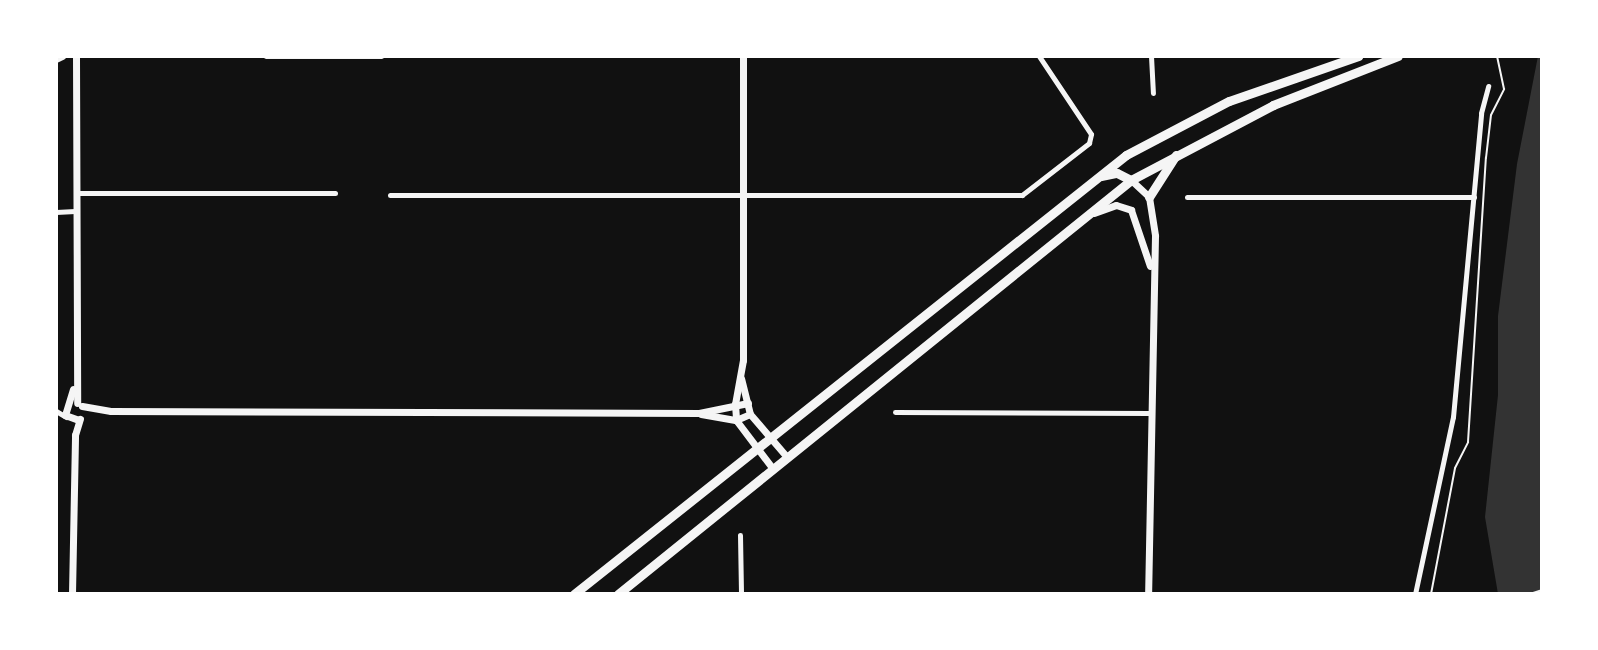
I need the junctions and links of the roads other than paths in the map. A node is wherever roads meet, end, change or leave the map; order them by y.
1 (62, 56) edge
2 (76, 56) edge
3 (266, 56) edge
4 (381, 56) edge
5 (743, 56) edge
6 (1039, 56) edge
7 (1151, 56) edge
8 (1358, 56) edge
9 (1398, 56) edge
10 (56, 59) edge
11 (1488, 86) dead end
12 (1153, 93) dead end
13 (1181, 150) junction
14 (1092, 179) junction
15 (1131, 180) junction
16 (76, 193) junction
17 (335, 193) dead end
18 (390, 195) dead end
19 (743, 196) junction
20 (1149, 197) junction
21 (1187, 197) dead end
22 (1474, 197) junction
23 (75, 211) junction
24 (56, 212) edge
25 (1084, 216) junction
26 (1152, 272) junction
27 (741, 378) junction
28 (748, 403) junction
29 (74, 404) junction
30 (735, 404) junction
31 (56, 410) edge
32 (111, 411) junction
33 (895, 412) dead end
34 (699, 413) junction
35 (1150, 413) junction
36 (750, 414) junction
37 (68, 418) junction
38 (81, 418) junction
39 (736, 420) junction
40 (75, 435) junction
41 (770, 437) junction
42 (756, 448) junction
43 (787, 457) junction
44 (773, 469) junction
45 (740, 535) dead end
46 (1416, 592) edge
47 (74, 594) edge
48 (574, 594) edge
49 (618, 594) edge
50 (741, 594) edge
51 (1148, 594) edge

1 - 10 street
2 - 16 street
3 - 4 street
5 - 19 street
6 - 19 street
7 - 12 street
8 - 14 highway
9 - 13 highway
11 - 22 street
13 - 15 highway
13 - 20 highway
14 - 15 highway
14 - 41 highway
15 - 20 street
15 - 25 highway
16 - 17 street
16 - 23 street
18 - 19 street
19 - 27 street
20 - 26 street
21 - 22 street
22 - 46 street
23 - 24 street
23 - 29 street
25 - 26 street
25 - 43 highway
26 - 35 street
27 - 28 street
27 - 30 street
28 - 30 street
28 - 36 street
29 - 31 street
29 - 32 street
29 - 37 street
29 - 38 street
30 - 34 street
30 - 39 street
31 - 37 street
32 - 34 street
32 - 38 street
33 - 35 street
34 - 39 street
35 - 51 street
36 - 39 street
36 - 41 street
37 - 38 street
37 - 40 street
38 - 40 street
39 - 42 street
40 - 47 street
41 - 42 highway
41 - 43 street
42 - 44 street
42 - 48 highway
43 - 44 highway
44 - 49 highway
45 - 50 street

